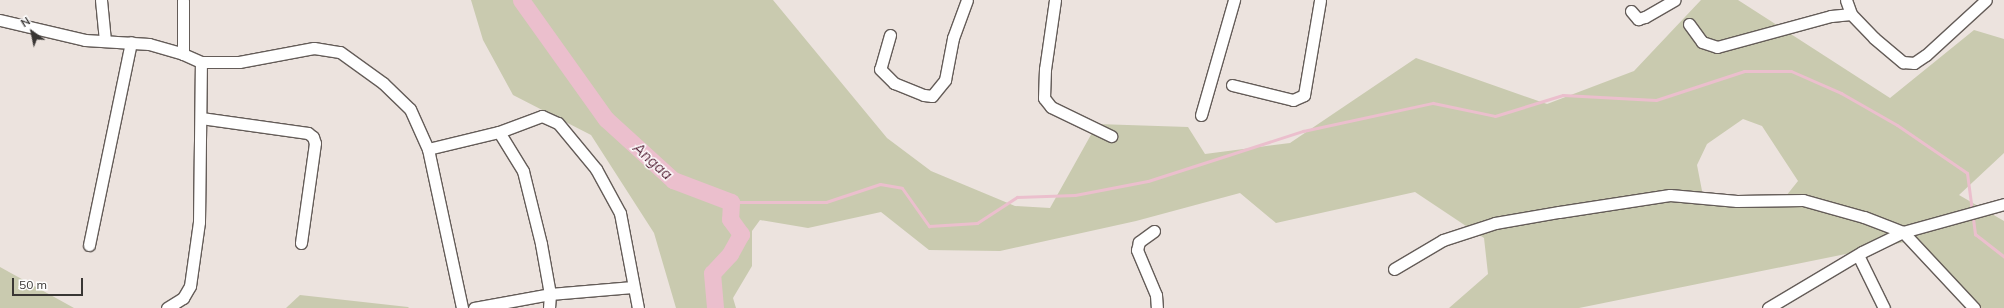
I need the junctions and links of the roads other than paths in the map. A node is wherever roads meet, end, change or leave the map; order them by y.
1 (101, 0) edge
2 (183, 0) edge
3 (967, 0) edge
4 (1055, 0) edge
5 (1234, 0) edge
6 (1320, 0) edge
7 (1674, 0) edge
8 (1846, 0) edge
9 (1986, 0) edge
10 (1631, 11) dead end
11 (1851, 14) junction
12 (0, 20) edge
13 (1689, 24) dead end
14 (890, 35) dead end
15 (105, 41) junction
16 (131, 42) junction
17 (183, 54) junction
18 (200, 62) junction
19 (1232, 85) dead end
20 (1201, 115) dead end
21 (201, 118) junction
22 (499, 132) junction
23 (1111, 136) dead end
24 (428, 149) junction
25 (2004, 204) edge
26 (1154, 232) dead end
27 (1903, 232) junction
28 (301, 243) dead end
29 (90, 245) dead end
30 (1858, 255) junction
31 (1394, 269) dead end
32 (633, 287) junction
33 (550, 294) junction
34 (167, 308) edge
35 (462, 308) edge
36 (474, 308) edge
37 (549, 308) edge
38 (638, 308) edge
39 (1157, 308) edge
40 (1768, 308) edge
41 (1884, 308) edge
42 (1974, 308) edge

1 - 15 street
2 - 17 street
3 - 14 street
4 - 23 street
5 - 20 street
6 - 19 street
7 - 10 street
8 - 11 street
9 - 11 street
11 - 13 street
12 - 15 street
15 - 16 street
16 - 17 street
16 - 29 street
17 - 18 street
18 - 21 street
18 - 24 street
21 - 28 street
21 - 34 street
22 - 24 street
22 - 32 street
22 - 33 street
24 - 35 street
25 - 27 street
26 - 39 street
27 - 30 street
27 - 31 street
27 - 42 street
30 - 40 street
30 - 41 street
32 - 33 street
32 - 38 street
33 - 36 street
33 - 37 street

